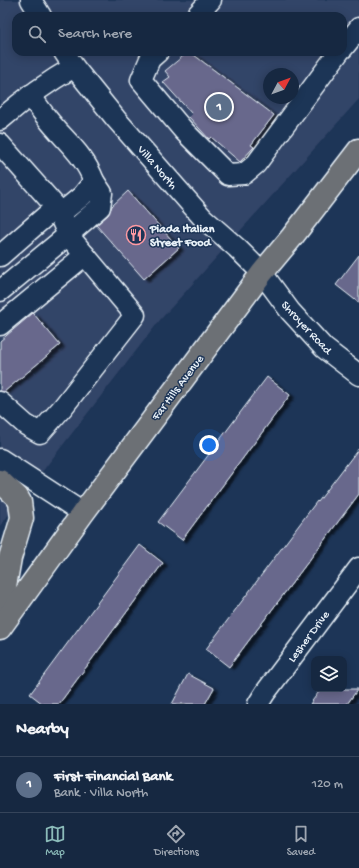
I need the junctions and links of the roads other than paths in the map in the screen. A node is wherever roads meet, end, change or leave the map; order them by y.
1 (31, 0) edge
2 (211, 0) edge
3 (38, 12) edge
4 (200, 12) edge
5 (359, 28) edge
6 (347, 43) edge
7 (153, 56) edge
8 (336, 56) edge
9 (69, 60) edge
10 (30, 95) junction
11 (0, 120) edge
12 (0, 144) edge
13 (359, 150) edge
14 (94, 181) junction
15 (58, 210) junction
16 (76, 244) junction
17 (0, 256) edge
18 (262, 273) junction
19 (0, 291) edge
20 (0, 301) edge
21 (0, 312) edge
22 (0, 325) edge
23 (359, 375) edge
24 (0, 402) edge
25 (0, 459) edge
26 (0, 482) edge
27 (83, 513) junction
28 (359, 568) edge
29 (0, 614) edge
30 (0, 628) edge
31 (258, 704) edge

1 - 3 street
2 - 4 street
5 - 6 street
7 - 8 street
9 - 10 street
9 - 18 street, Villa North
10 - 11 street
10 - 14 street
12 - 15 street
13 - 18 main road, Far Hills Avenue
14 - 15 street
14 - 16 street
15 - 16 street
15 - 17 street
16 - 19 street
16 - 20 street
16 - 21 street
16 - 22 street
16 - 24 street
18 - 23 street, Shroyer Road
18 - 27 main road, Far Hills Avenue
25 - 27 street
26 - 29 main road
27 - 30 main road, Far Hills Avenue
28 - 31 street, Lesher Drive

